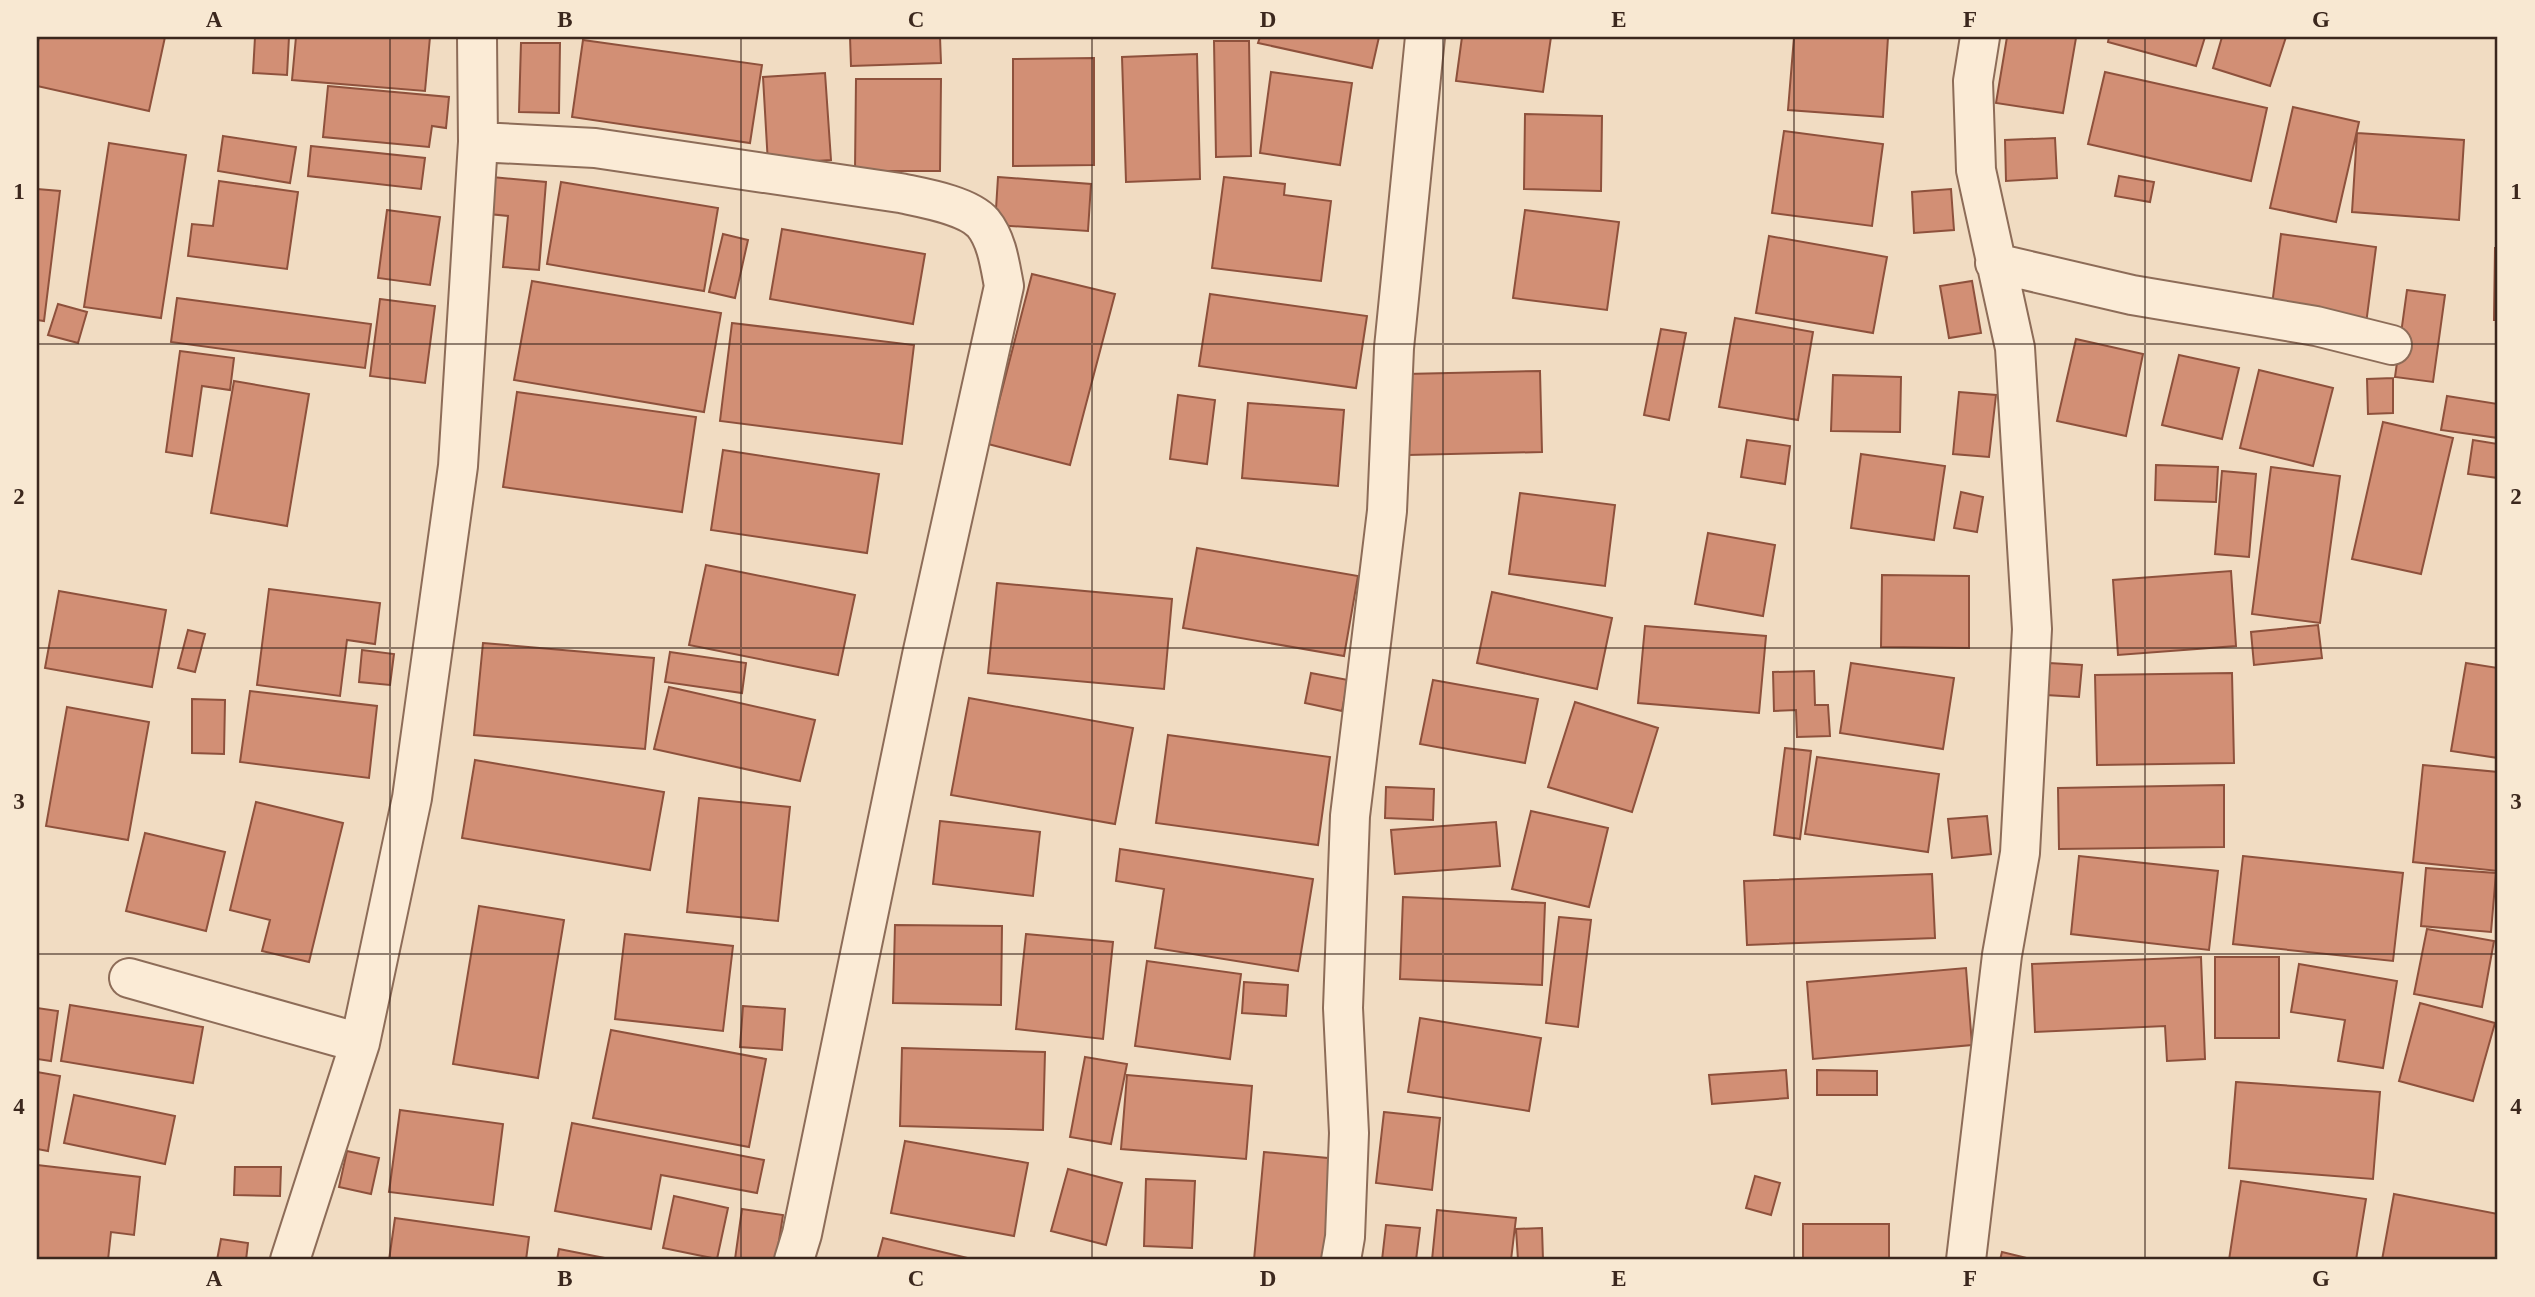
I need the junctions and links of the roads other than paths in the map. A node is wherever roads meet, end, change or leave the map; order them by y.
1 (477, 37) edge
2 (1424, 37) edge
3 (1980, 37) edge
4 (478, 142) junction
5 (1995, 263) junction
6 (2392, 345) dead end
7 (129, 978) dead end
8 (360, 1043) junction
9 (290, 1260) edge
10 (794, 1260) edge
11 (1341, 1260) edge
12 (1966, 1260) edge

1 - 4 street
2 - 11 street
3 - 5 street
4 - 8 street
4 - 10 street
5 - 6 street
5 - 12 street
7 - 8 street
8 - 9 street

